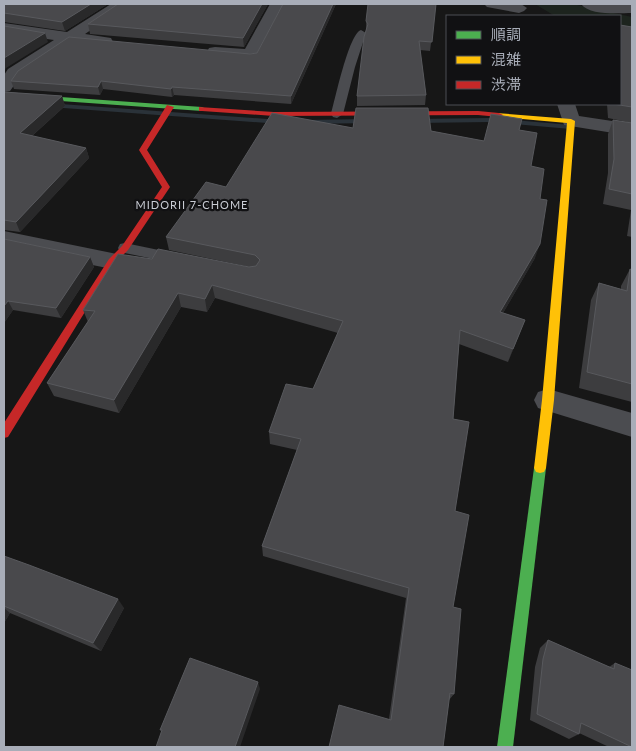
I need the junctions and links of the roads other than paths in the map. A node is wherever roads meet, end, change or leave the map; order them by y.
1 (121, 4) edge
2 (277, 4) edge
3 (492, 4) edge
4 (588, 4) edge
5 (632, 8) edge
6 (522, 9) edge
7 (4, 28) edge
8 (361, 33) dead end
9 (68, 38) junction
10 (125, 44) edge
11 (202, 51) edge
12 (7, 78) edge
13 (4, 95) edge
14 (170, 107) junction
15 (568, 113) edge
16 (337, 114) junction
17 (632, 130) edge
18 (4, 239) edge
19 (118, 254) junction
20 (193, 262) edge
21 (548, 400) junction
22 (632, 425) edge
23 (4, 433) edge
24 (505, 747) edge

1 - 9 street
2 - 11 street
3 - 6 street
4 - 5 street
7 - 9 street
8 - 16 lane
9 - 10 street
9 - 12 street
13 - 14 street
14 - 16 street
14 - 19 street
15 - 16 street
15 - 17 street
15 - 21 street
18 - 19 street
19 - 20 lane
19 - 23 street
21 - 22 street
21 - 24 street

